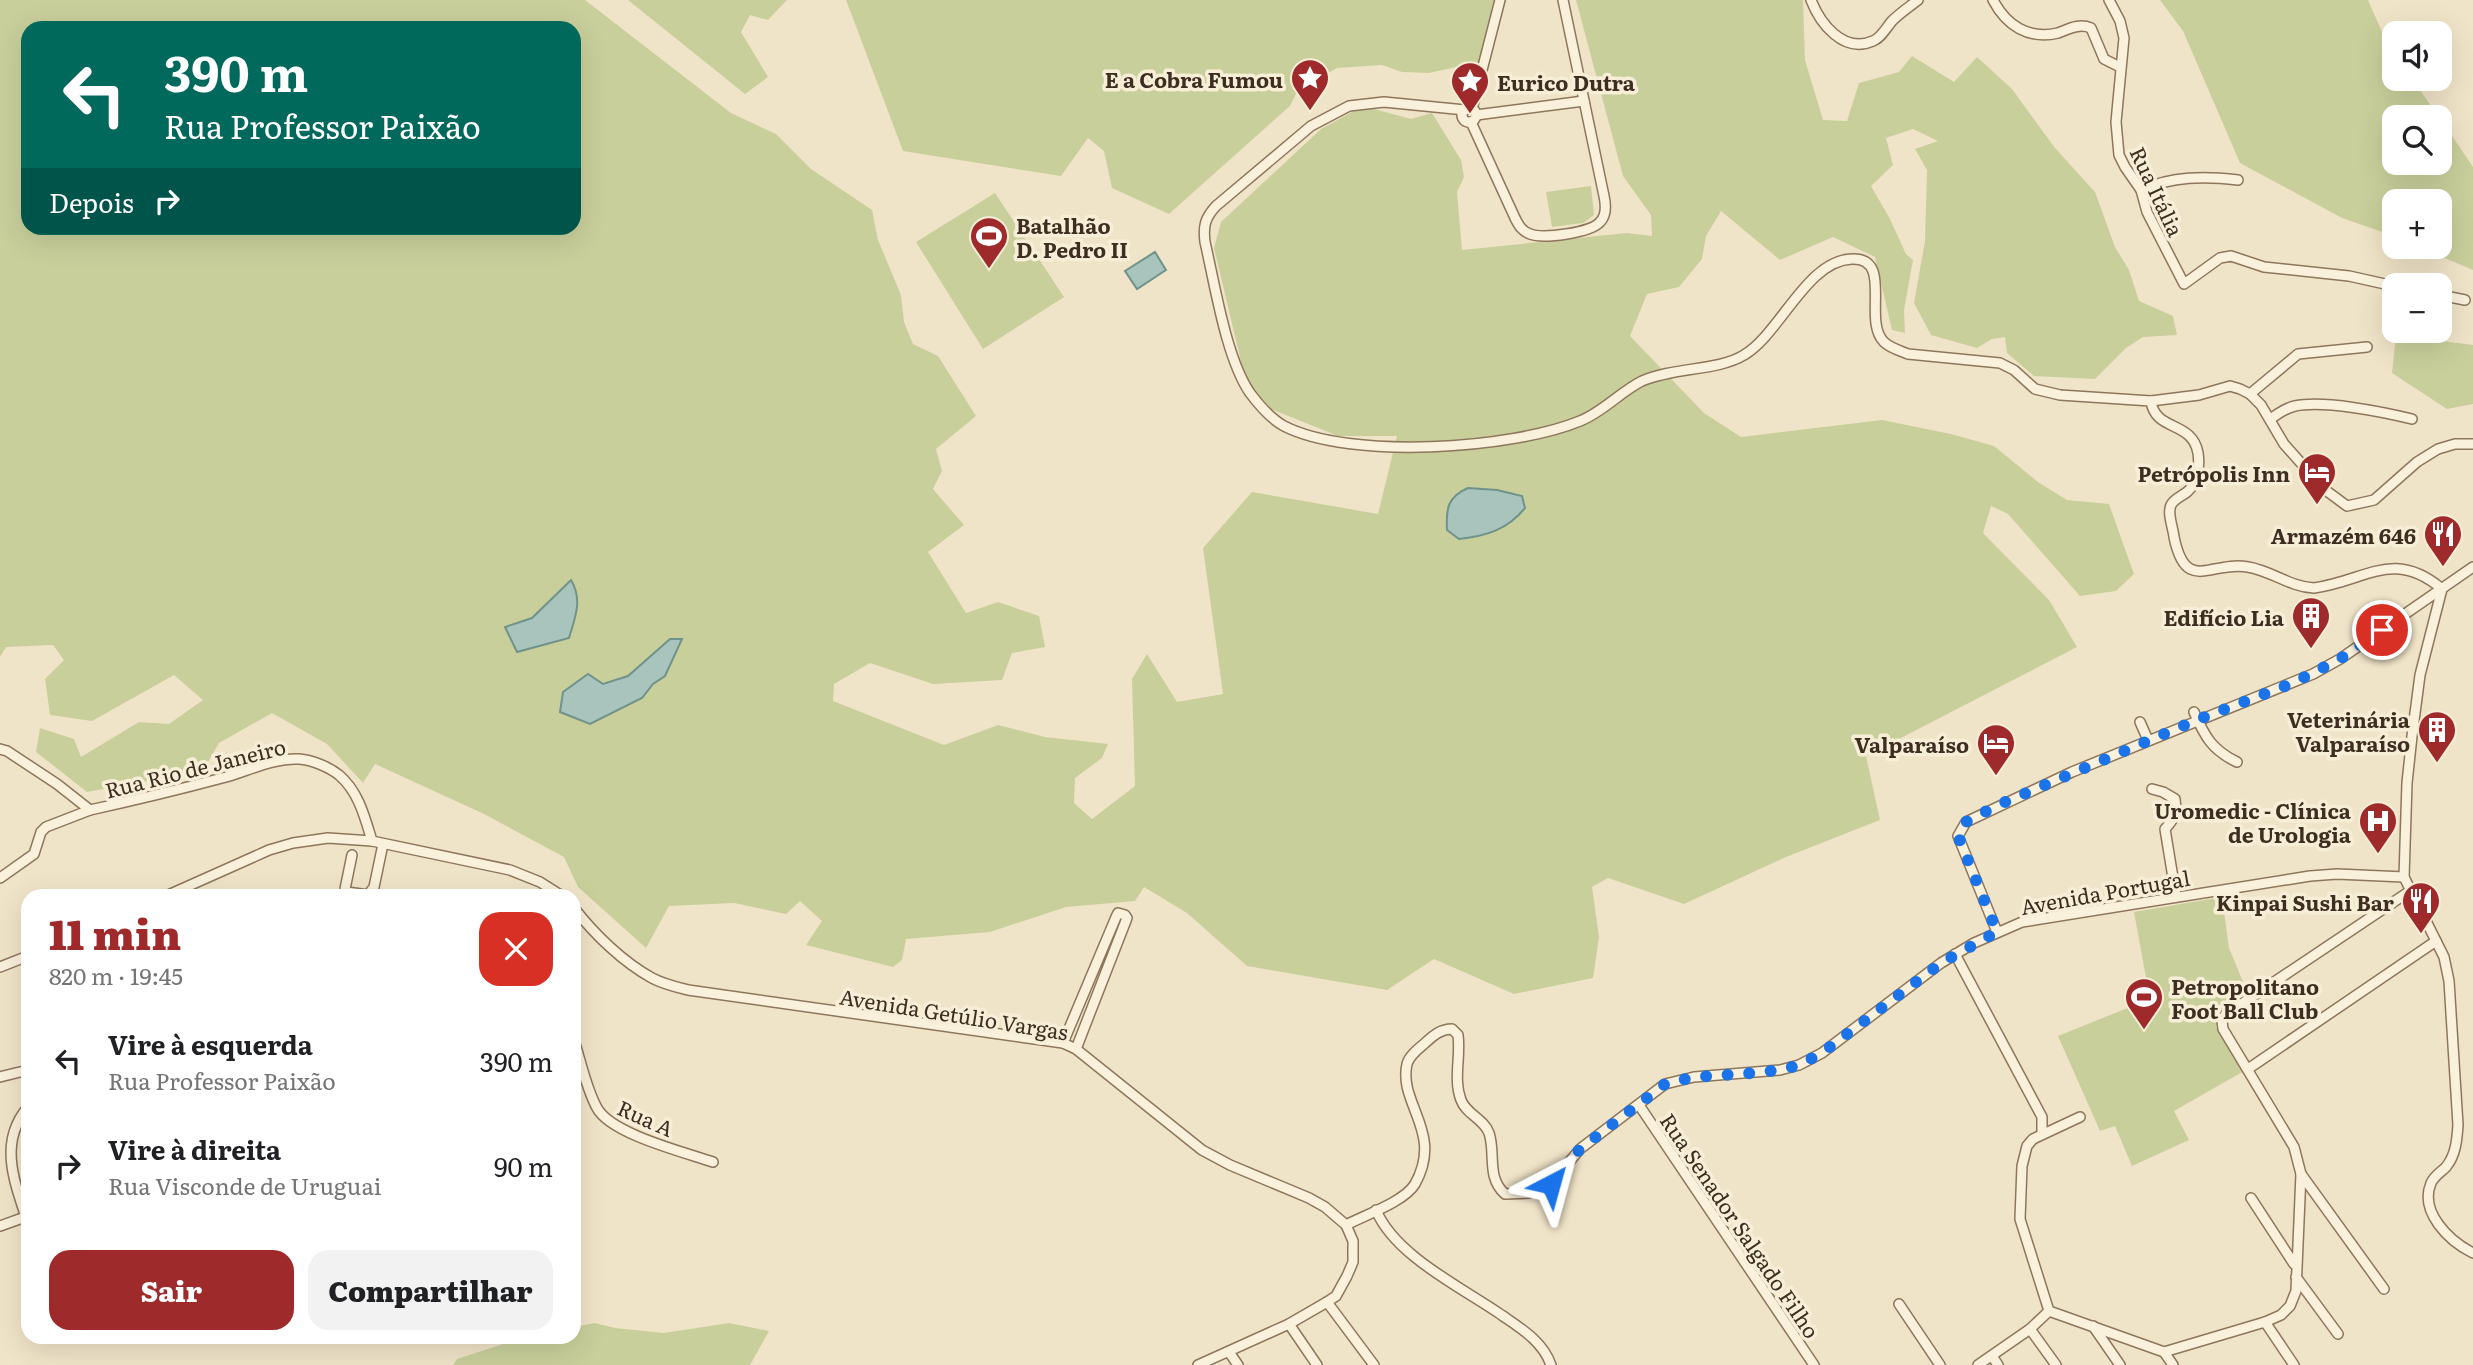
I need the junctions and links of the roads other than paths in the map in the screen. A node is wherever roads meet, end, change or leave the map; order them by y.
1 (1500, 0) edge
2 (1563, 0) edge
3 (1811, 0) edge
4 (1918, 0) edge
5 (1993, 0) edge
6 (2109, 0) edge
7 (2120, 67) junction
8 (1584, 101) junction
9 (1469, 114) junction
10 (2238, 180) dead end
11 (2141, 190) junction
12 (2382, 283) edge
13 (2452, 297) edge
14 (2465, 300) dead end
15 (2367, 347) dead end
16 (2250, 394) junction
17 (2151, 401) junction
18 (2412, 418) dead end
19 (2270, 419) junction
20 (2473, 444) edge
21 (2473, 566) edge
22 (2442, 589) junction
23 (2196, 716) junction
24 (2140, 722) dead end
25 (2148, 740) junction
26 (0, 749) edge
27 (2237, 762) dead end
28 (2152, 789) dead end
29 (90, 810) junction
30 (372, 841) junction
31 (383, 844) junction
32 (352, 855) dead end
33 (2404, 877) junction
34 (0, 878) edge
35 (182, 889) edge
36 (345, 889) edge
37 (372, 889) edge
38 (551, 889) edge
39 (2410, 891) junction
40 (2176, 896) junction
41 (581, 918) edge
42 (581, 922) edge
43 (585, 923) junction
44 (1997, 932) junction
45 (2436, 941) junction
46 (1955, 954) junction
47 (21, 959) edge
48 (0, 967) edge
49 (1063, 1043) junction
50 (1076, 1049) junction
51 (581, 1062) edge
52 (2248, 1069) junction
53 (21, 1072) edge
54 (0, 1077) edge
55 (1639, 1105) junction
56 (21, 1113) edge
57 (2080, 1116) dead end
58 (2042, 1135) junction
59 (713, 1162) dead end
60 (2301, 1174) junction
61 (2251, 1198) dead end
62 (21, 1200) edge
63 (1376, 1210) junction
64 (21, 1218) edge
65 (1346, 1225) junction
66 (0, 1226) edge
67 (2473, 1253) edge
68 (2295, 1266) junction
69 (2296, 1277) junction
70 (2384, 1289) dead end
71 (1327, 1303) junction
72 (1899, 1304) dead end
73 (2049, 1311) junction
74 (2265, 1322) junction
75 (1289, 1324) junction
76 (2092, 1325) junction
77 (2031, 1329) junction
78 (2337, 1334) dead end
79 (1230, 1352) junction
80 (2164, 1352) junction
81 (1992, 1356) junction
82 (1198, 1365) edge
83 (1238, 1365) edge
84 (1317, 1365) edge
85 (1374, 1365) edge
86 (1551, 1365) edge
87 (1814, 1365) edge
88 (1940, 1365) edge
89 (1978, 1365) edge
90 (1998, 1365) edge
91 (2056, 1365) edge
92 (2120, 1365) edge
93 (2173, 1365) edge
94 (2294, 1365) edge

1 - 9 street
2 - 8 street
3 - 4 street
5 - 7 street
6 - 7 street, Rua Itália
7 - 11 street, Rua Itália
8 - 9 street
8 - 9 street
9 - 17 street
10 - 11 street
11 - 12 street, Rua Itália
13 - 14 street
15 - 16 street
16 - 17 street
16 - 19 street
17 - 22 street
18 - 19 street
19 - 20 street
21 - 22 street
22 - 23 street
22 - 33 street
23 - 25 street
23 - 27 street
24 - 25 street
25 - 44 street
26 - 29 street, Rua Rio de Janeiro
28 - 40 street
29 - 30 street, Rua Rio de Janeiro
29 - 34 street
30 - 31 street
30 - 35 street
31 - 37 street
31 - 38 street
32 - 36 street
33 - 39 street
33 - 40 street, Avenida Portugal
39 - 45 street
39 - 52 street
40 - 44 street, Avenida Portugal
41 - 43 street, Avenida Getúlio Vargas
42 - 43 street
43 - 49 street, Avenida Getúlio Vargas
44 - 46 street, Avenida Portugal
45 - 52 street
45 - 67 street
46 - 55 street, Avenida Portugal
46 - 58 street
47 - 48 street
49 - 50 street, Avenida Getúlio Vargas
49 - 50 street
50 - 65 street, Avenida Getúlio Vargas
51 - 59 street, Rua A
52 - 60 street
53 - 54 street
55 - 63 street, Avenida Portugal
55 - 87 street, Rua Senador Salgado Filho
56 - 62 street
57 - 58 street
58 - 73 street
60 - 68 street
60 - 70 street
61 - 68 street
63 - 65 street, Avenida Portugal
63 - 86 street
64 - 66 street
65 - 71 street
68 - 69 street
69 - 74 street
69 - 78 street
71 - 75 street
71 - 85 street
72 - 88 street
73 - 76 street
73 - 77 street
74 - 80 street
74 - 94 street
75 - 79 street
75 - 84 street
76 - 80 street
76 - 92 street
77 - 81 street
77 - 91 street
79 - 82 street
79 - 83 street
80 - 93 street
81 - 89 street
81 - 90 street

